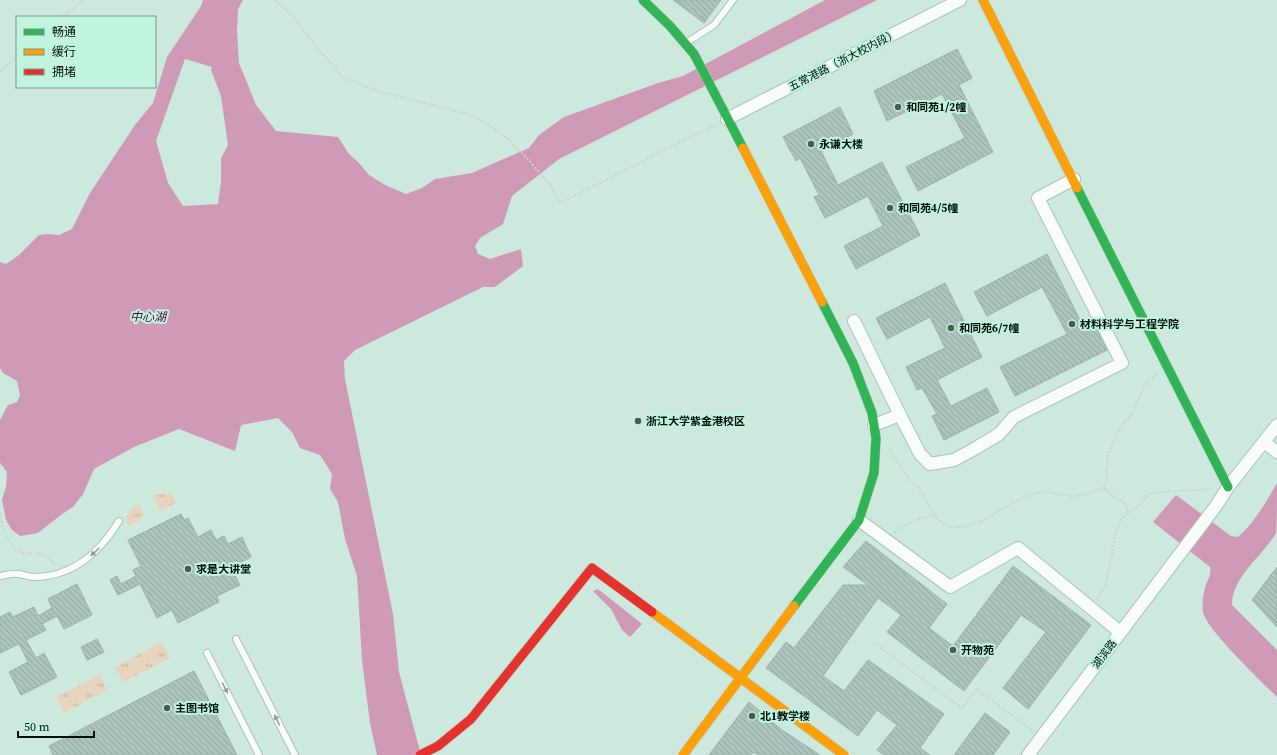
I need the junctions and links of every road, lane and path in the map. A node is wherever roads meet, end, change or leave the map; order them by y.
1 (83, 0) edge
2 (275, 0) edge
3 (643, 0) edge
4 (733, 0) edge
5 (960, 0) edge
6 (984, 0) edge
7 (64, 16) edge
8 (686, 43) junction
9 (16, 58) edge
10 (0, 71) edge
11 (727, 119) junction
12 (1074, 179) junction
13 (854, 321) dead end
14 (1169, 368) junction
15 (900, 415) junction
16 (874, 425) junction
17 (1277, 425) edge
18 (876, 438) junction
19 (1271, 447) edge
20 (1228, 487) junction
21 (1104, 488) junction
22 (1210, 488) dead end
23 (0, 513) edge
24 (1128, 513) junction
25 (935, 516) junction
26 (859, 520) junction
27 (119, 521) dead end
28 (889, 542) junction
29 (60, 573) junction
30 (0, 576) edge
31 (1092, 608) junction
32 (1120, 632) junction
33 (236, 639) dead end
34 (874, 643) dead end
35 (207, 654) dead end
36 (741, 678) junction
37 (1041, 738) junction
38 (437, 750) edge
39 (259, 755) edge
40 (295, 755) edge
41 (420, 755) edge
42 (683, 755) edge
43 (844, 755) edge
44 (1028, 755) edge

1 - 7 path
2 - 11 path
3 - 8 street
4 - 8 lane
5 - 11 street, 五常港路（浙大校内段）
6 - 12 street
8 - 11 street
9 - 10 path
11 - 16 street
12 - 14 street
12 - 15 street
13 - 15 street
14 - 20 street
14 - 21 path
15 - 16 street
16 - 18 street
17 - 19 street
18 - 25 path
18 - 26 street
19 - 20 street
20 - 32 street, 湖滨路
21 - 24 path
21 - 25 path
22 - 24 path
23 - 29 path
24 - 31 path
25 - 28 path
26 - 28 street
26 - 36 street
27 -> 29 lane
28 - 31 street
29 - 30 lane
31 - 32 street
32 - 37 street, 湖滨路
40 -> 33 lane
34 - 37 path
35 -> 39 lane
36 - 38 street
36 - 42 street
36 - 43 street
37 - 44 street, 湖滨路
38 - 41 street

